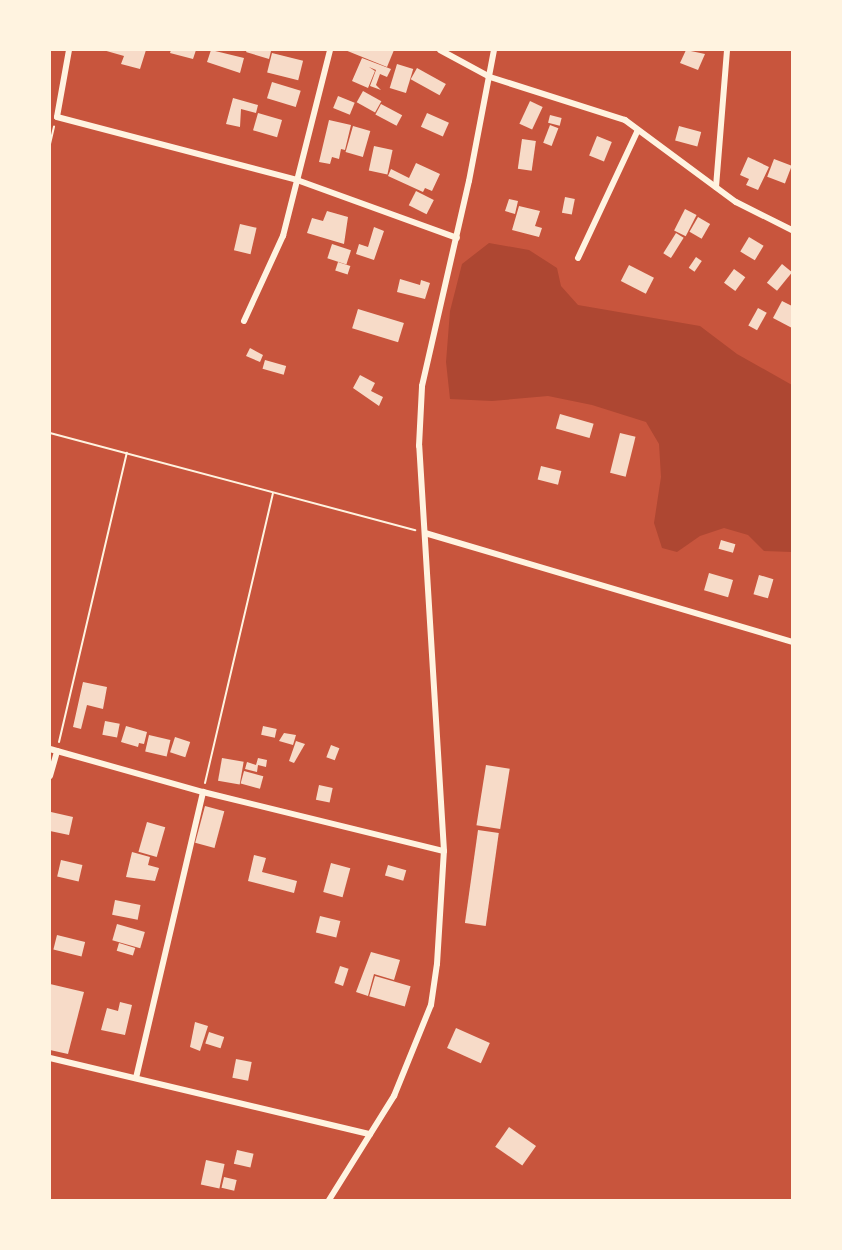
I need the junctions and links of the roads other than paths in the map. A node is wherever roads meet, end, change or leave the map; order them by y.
1 (69, 50) edge
2 (330, 50) edge
3 (440, 50) edge
4 (494, 50) edge
5 (728, 50) edge
6 (490, 77) junction
7 (638, 130) junction
8 (297, 180) junction
9 (716, 187) junction
10 (792, 230) edge
11 (457, 238) junction
12 (578, 258) dead end
13 (244, 321) dead end
14 (425, 533) junction
15 (792, 642) edge
16 (53, 750) edge
17 (50, 776) edge
18 (203, 792) junction
19 (444, 851) junction
20 (50, 1058) edge
21 (136, 1078) junction
22 (370, 1134) junction
23 (329, 1200) edge

1 - 8 street
2 - 8 street
3 - 6 street
4 - 6 street
5 - 9 street
6 - 7 street
6 - 11 street
7 - 9 street
7 - 12 street
8 - 11 street
8 - 13 street
9 - 10 street
11 - 14 street
14 - 15 street
14 - 19 street
16 - 17 street
16 - 18 street
18 - 19 street
18 - 21 street
19 - 22 street
20 - 21 street
21 - 22 street
22 - 23 street

